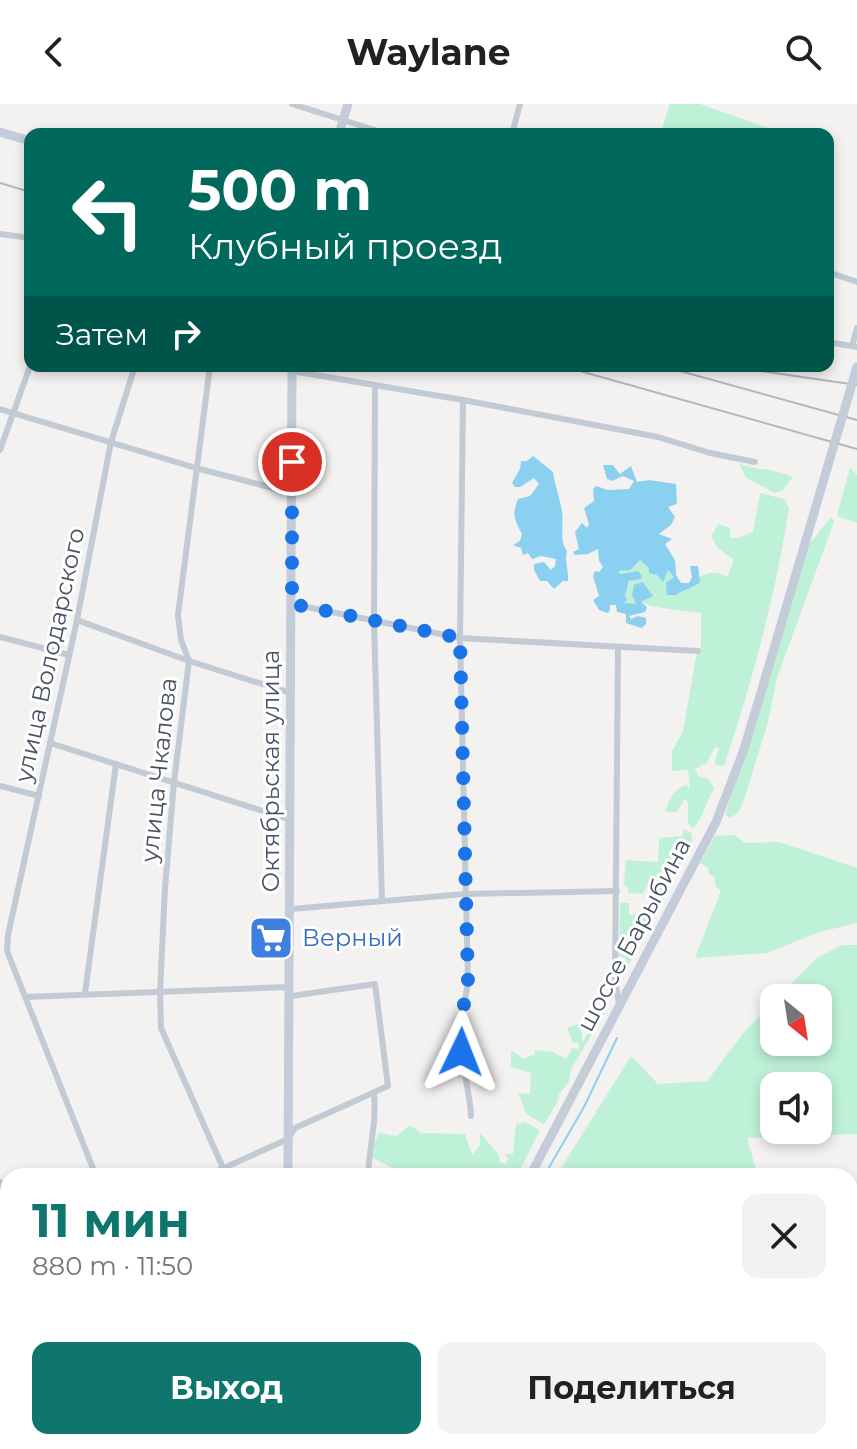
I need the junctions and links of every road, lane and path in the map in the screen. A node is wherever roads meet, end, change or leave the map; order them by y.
1 (292, 104) edge
2 (348, 104) edge
3 (520, 104) edge
4 (344, 120) junction
5 (341, 128) edge
6 (369, 128) edge
7 (514, 128) edge
8 (0, 132) edge
9 (24, 139) edge
10 (0, 234) edge
11 (24, 237) edge
12 (834, 274) edge
13 (857, 282) edge
14 (857, 328) edge
15 (834, 343) edge
16 (854, 346) edge
17 (857, 367) edge
18 (28, 372) edge
19 (133, 372) edge
20 (209, 372) edge
21 (292, 372) edge
22 (307, 372) edge
23 (375, 386) junction
24 (463, 400) junction
25 (0, 409) edge
26 (14, 413) junction
27 (111, 442) junction
28 (0, 450) edge
29 (755, 462) dead end
30 (196, 468) junction
31 (292, 493) junction
32 (292, 604) junction
33 (77, 620) junction
34 (374, 621) junction
35 (0, 637) edge
36 (460, 638) junction
37 (618, 649) junction
38 (698, 651) dead end
39 (69, 655) junction
40 (189, 661) junction
41 (291, 693) junction
42 (50, 743) junction
43 (116, 764) junction
44 (174, 782) junction
45 (0, 786) edge
46 (39, 796) junction
47 (291, 820) junction
48 (617, 891) junction
49 (465, 894) junction
50 (382, 901) junction
51 (291, 909) junction
52 (4, 934) edge
53 (160, 992) junction
54 (290, 992) junction
55 (85, 993) junction
56 (25, 997) junction
57 (619, 1004) junction
58 (374, 1094) junction
59 (471, 1116) dead end
60 (288, 1139) junction
61 (93, 1168) edge
62 (223, 1168) joint
63 (288, 1168) edge
64 (368, 1168) edge
65 (534, 1168) edge

1 - 4 street
2 - 4 main road
3 - 7 street
4 - 5 main road
4 - 6 street
8 - 9 main road
10 - 11 street
12 - 13 street
14 - 16 street
15 - 16 street
17 - 57 main road, шоссе Барыбина, bridge
18 - 26 street
19 - 27 street, улица Володарского
20 - 30 street, улица Чкалова
21 - 31 main road, Октябрьская улица
22 - 23 street
23 - 24 street
23 - 34 street
24 - 29 street
24 - 36 street
25 - 26 street
26 - 27 street
26 - 28 street
27 - 30 street
27 - 33 street, улица Володарского
30 - 31 street
30 - 40 street, улица Чкалова
31 - 32 main road, Октябрьская улица
32 - 34 street
32 - 41 main road, Октябрьская улица
33 - 39 street, улица Володарского
33 - 40 street
34 - 36 street
34 - 50 street
35 - 39 street
36 - 37 street
36 - 49 street
37 - 38 street
37 - 48 street
39 - 42 street, улица Володарского
40 - 41 street
40 - 44 street, улица Чкалова
41 - 47 main road, Октябрьская улица
42 - 43 street
42 - 46 street, улица Володарского
43 - 44 street
43 - 55 street
44 - 47 street
44 - 53 street, улица Чкалова
45 - 46 street
46 - 52 street, улица Володарского
47 - 51 main road, Октябрьская улица
48 - 49 street
48 - 57 street
49 - 50 street
49 - 59 street
50 - 51 street
51 - 54 main road, Октябрьская улица
52 - 56 street, улица Володарского
53 - 54 street
53 - 55 street
53 - 62 street, улица Чкалова
54 - 58 street
54 - 60 main road, Октябрьская улица
55 - 56 street
56 - 61 street, улица Володарского
57 - 65 main road, шоссе Барыбина
58 - 60 street
58 - 64 street
60 - 62 street
60 - 63 main road, Октябрьская улица

